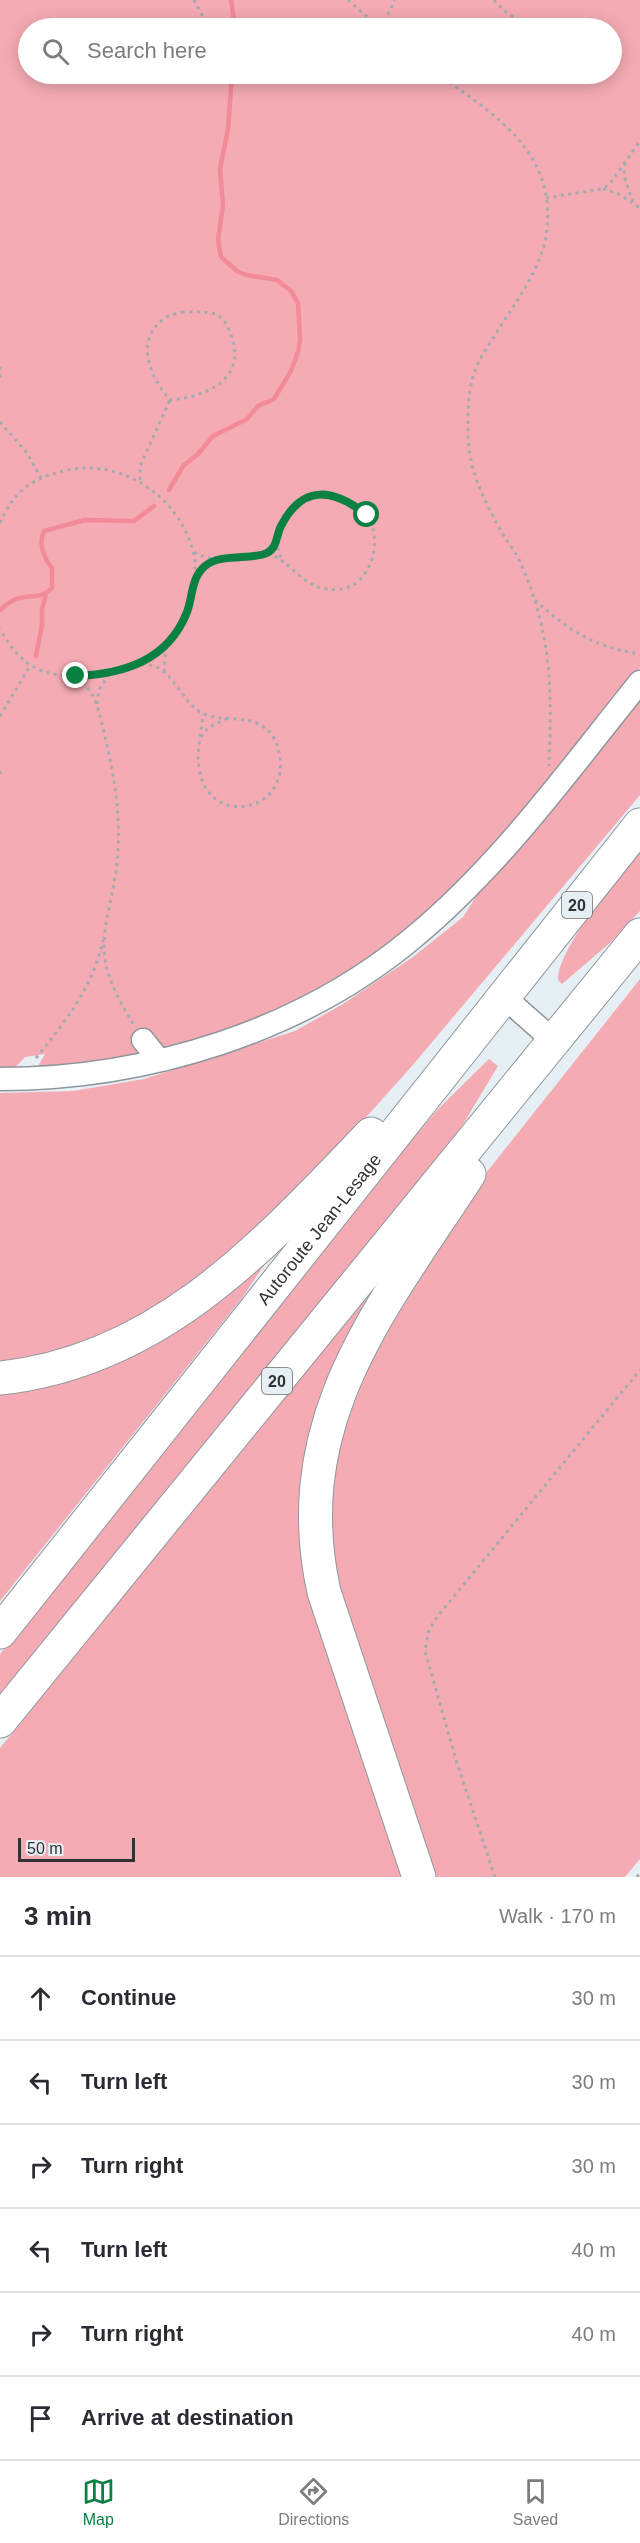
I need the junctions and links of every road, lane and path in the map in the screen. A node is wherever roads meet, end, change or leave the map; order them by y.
1 (194, 0) edge
2 (348, 0) edge
3 (395, 0) edge
4 (494, 0) edge
5 (204, 18) edge
6 (369, 18) edge
7 (386, 18) edge
8 (515, 18) edge
9 (451, 84) edge
10 (640, 141) edge
11 (626, 161) junction
12 (601, 189) junction
13 (546, 198) junction
14 (633, 203) junction
15 (640, 208) edge
16 (0, 367) edge
17 (0, 378) edge
18 (170, 400) junction
19 (0, 422) edge
20 (40, 478) junction
21 (140, 480) junction
22 (0, 523) edge
23 (278, 538) junction
24 (193, 551) junction
25 (266, 554) junction
26 (216, 560) junction
27 (283, 562) junction
28 (195, 578) junction
29 (534, 599) junction
30 (0, 629) edge
31 (166, 645) junction
32 (640, 654) edge
33 (142, 663) junction
34 (30, 666) junction
35 (164, 672) junction
36 (109, 674) junction
37 (76, 676) junction
38 (640, 682) edge
39 (97, 705) junction
40 (204, 714) junction
41 (0, 715) edge
42 (228, 718) junction
43 (200, 739) junction
44 (548, 795) junction
45 (640, 825) edge
46 (105, 935) junction
47 (640, 935) edge
48 (504, 997) junction
49 (143, 1040) joint
50 (554, 1041) junction
51 (159, 1060) junction
52 (8, 1079) edge
53 (640, 1370) edge
54 (0, 1378) edge
55 (0, 1632) edge
56 (0, 1721) edge
57 (640, 1873) edge
58 (419, 1877) edge
59 (495, 1877) edge
60 (637, 1877) edge

1 - 5 path
2 - 6 path
3 - 7 path
4 - 8 path
9 - 13 path
10 - 11 path
11 - 12 path
11 - 14 path
12 - 13 path
12 - 14 path
13 - 29 path
14 - 15 path
16 - 17 path
18 - 18 path
18 - 21 path
19 - 20 path
20 - 21 path
20 - 22 path
21 - 24 path
23 - 25 path
23 - 27 path
23 - 27 path
24 - 26 path
24 - 28 path
25 - 26 path
25 - 27 path
26 - 28 path
28 - 31 path
29 - 32 path
29 - 44 path
30 - 34 path
31 - 33 path
31 - 35 path
33 - 35 path
33 - 36 path
34 - 37 path
34 - 41 path
35 - 40 path
36 - 37 path
36 - 39 path
37 - 39 path
38 - 44 lane
39 - 46 path
40 - 42 path
40 - 43 path
42 - 43 path
42 - 43 path
44 - 51 lane
45 - 48 highway, Autoroute Jean-Lesage / 20
46 - 49 path
46 - 52 path
47 - 50 highway, 20
48 - 50 lane
48 - 54 highway
48 - 55 highway, Autoroute Jean-Lesage / 20
49 - 51 lane
50 - 56 highway, 20
50 - 58 highway
51 - 52 lane
53 - 59 path
57 - 60 path

